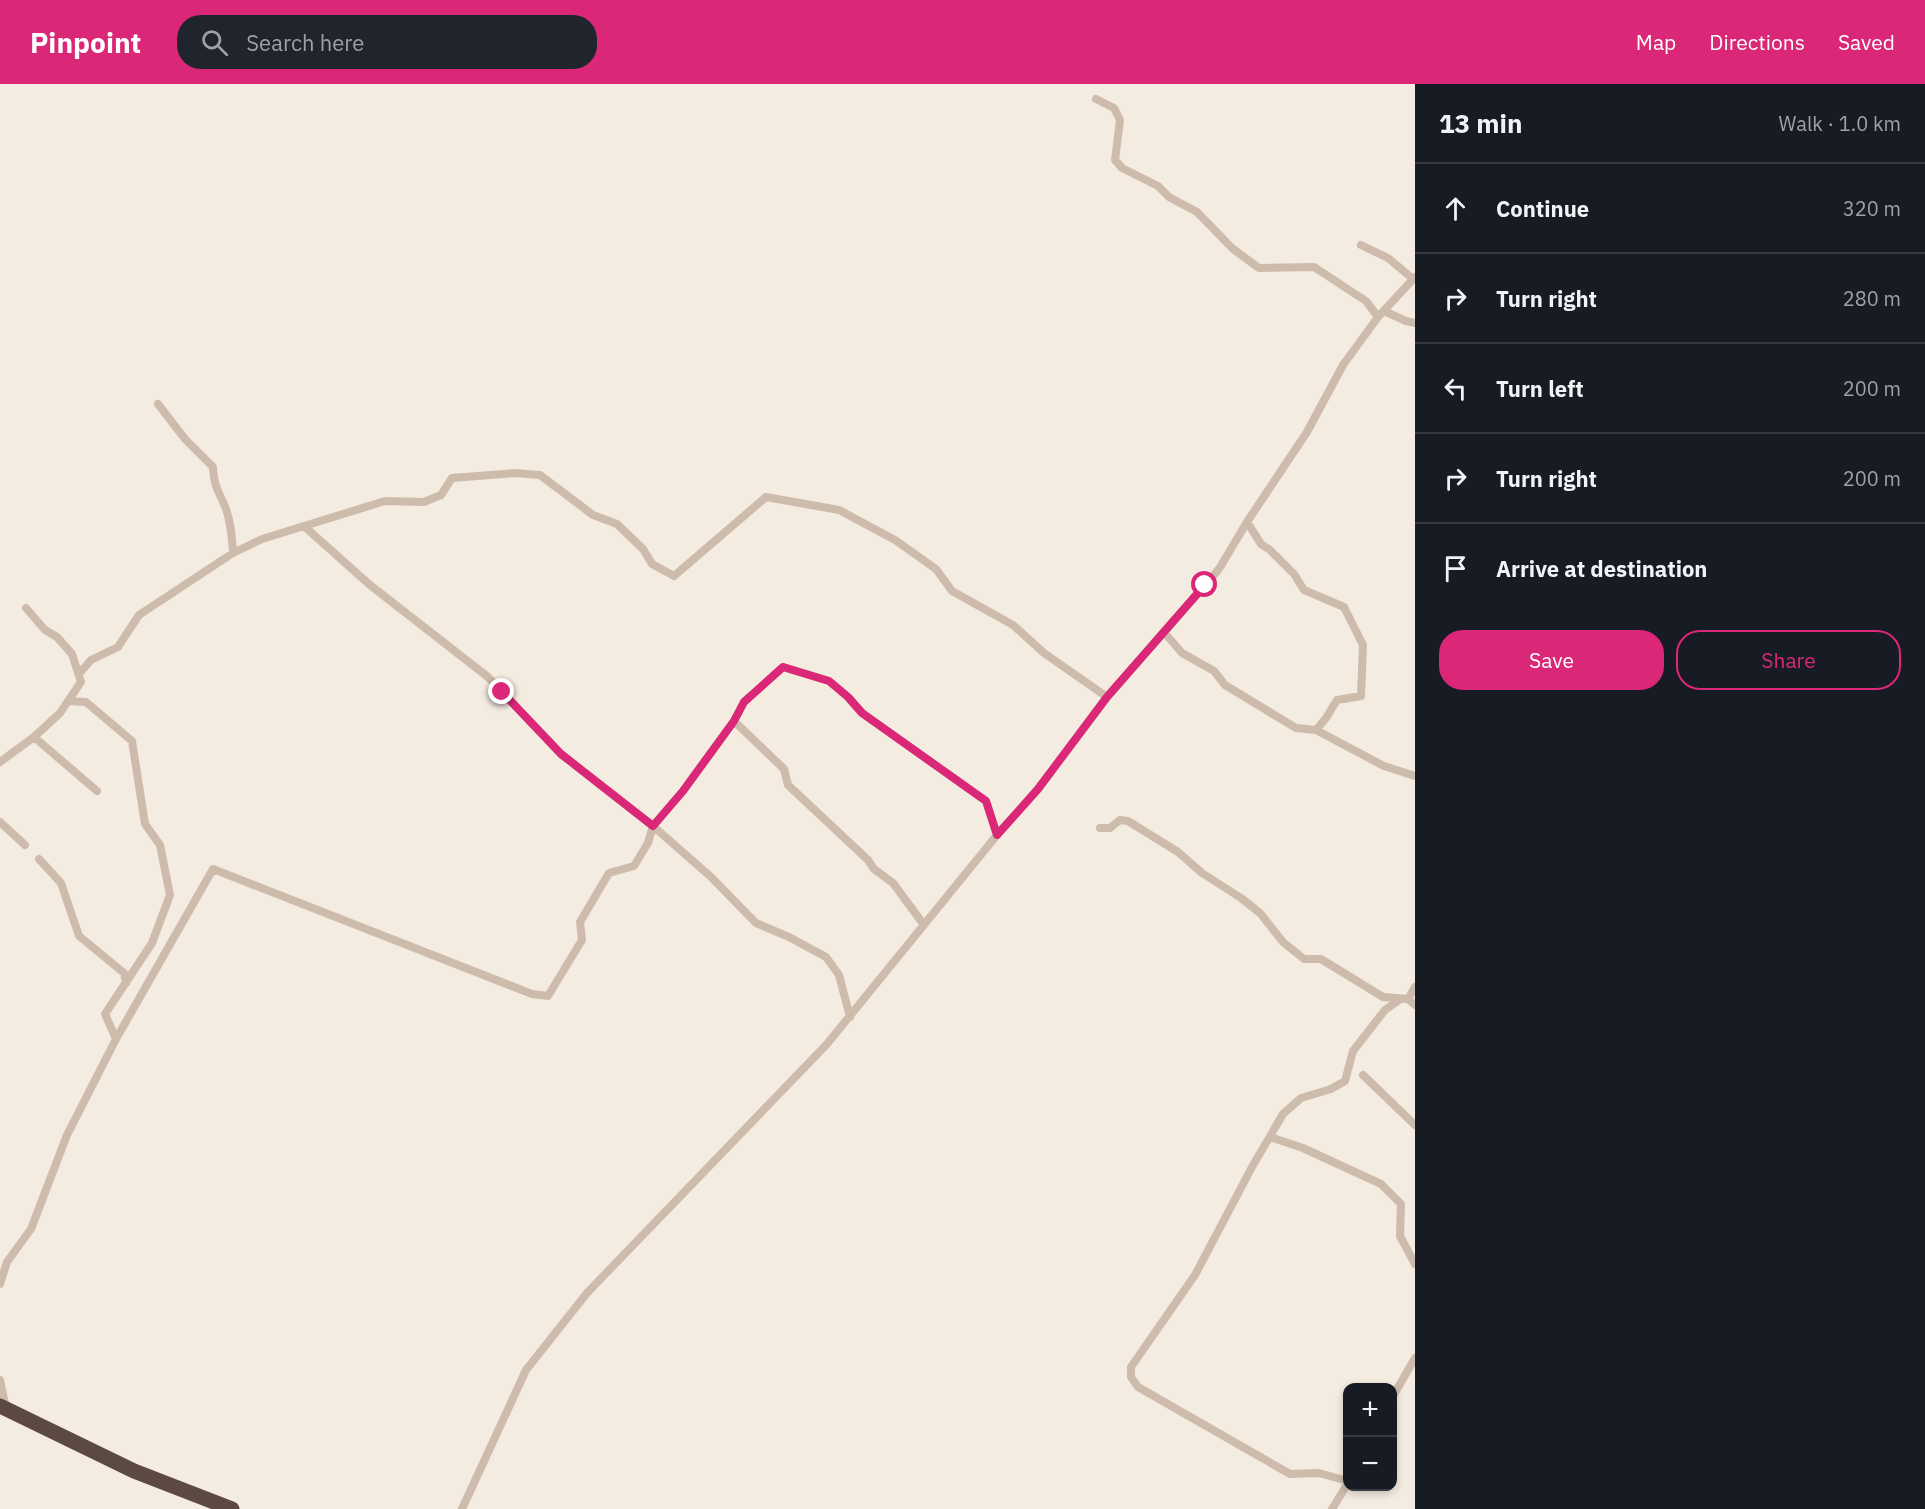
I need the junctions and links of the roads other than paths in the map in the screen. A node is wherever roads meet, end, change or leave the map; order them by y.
1 (1095, 99) dead end
2 (1361, 245) dead end
3 (1414, 278) edge
4 (1381, 314) junction
5 (1415, 323) edge
6 (158, 404) dead end
7 (1246, 522) junction
8 (305, 527) junction
9 (233, 553) junction
10 (26, 608) dead end
11 (1164, 632) junction
12 (79, 674) junction
13 (1107, 697) junction
14 (68, 702) junction
15 (734, 721) junction
16 (1316, 730) junction
17 (34, 737) junction
18 (0, 762) edge
19 (1415, 776) edge
20 (97, 791) dead end
21 (0, 822) edge
22 (653, 826) junction
23 (1100, 828) dead end
24 (997, 835) junction
25 (25, 845) dead end
26 (39, 859) dead end
27 (924, 925) junction
28 (126, 983) junction
29 (1415, 987) edge
30 (1407, 1001) edge
31 (850, 1017) junction
32 (116, 1039) junction
33 (1363, 1075) dead end
34 (1415, 1125) edge
35 (1270, 1137) junction
36 (1415, 1264) edge
37 (0, 1284) edge
38 (1415, 1358) edge
39 (1406, 1374) junction
40 (1415, 1378) edge
41 (0, 1380) edge
42 (1397, 1389) edge
43 (3, 1408) edge
44 (1343, 1481) edge
45 (1343, 1489) edge
46 (232, 1509) edge
47 (462, 1509) edge
48 (1332, 1509) edge

1 - 4 street
2 - 3 street
3 - 4 street
4 - 5 street
4 - 7 street
6 - 9 street
7 - 11 street
7 - 16 street
8 - 9 street
8 - 13 street
8 - 22 street
9 - 12 street
10 - 12 street
11 - 13 street
11 - 16 street
12 - 14 street
13 - 24 street
14 - 17 street
14 - 28 street
15 - 22 street
15 - 24 street
15 - 27 street
16 - 19 street
17 - 18 street
17 - 20 street
21 - 25 street
22 - 31 street
22 - 32 street
23 - 30 street
24 - 27 street
26 - 28 street
27 - 31 street
28 - 32 street
29 - 30 street
30 - 35 street
31 - 47 street
32 - 37 street
33 - 34 street
35 - 36 street
35 - 44 street
38 - 39 street
39 - 40 street
39 - 42 street
41 - 43 street
43 - 46 highway
45 - 48 street

